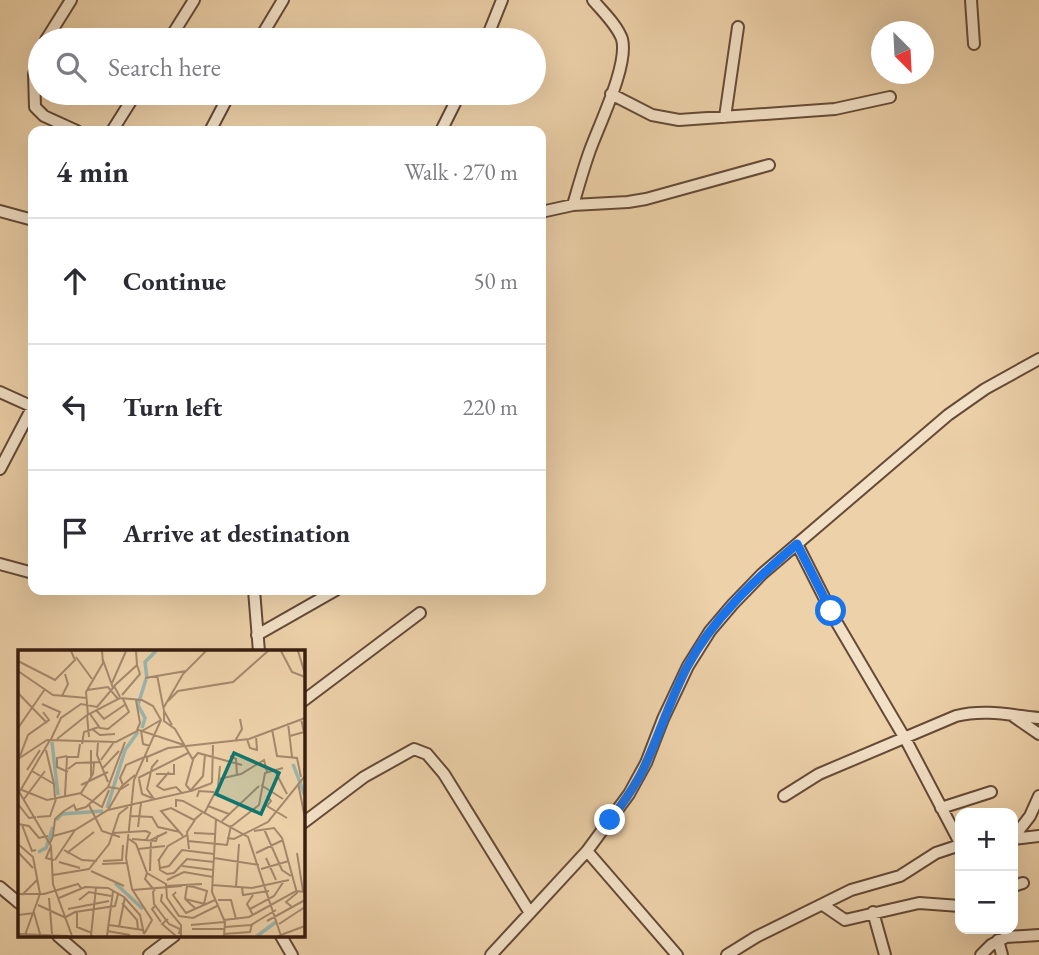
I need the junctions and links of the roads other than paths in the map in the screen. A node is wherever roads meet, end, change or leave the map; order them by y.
1 (71, 0) edge
2 (194, 0) edge
3 (283, 0) edge
4 (502, 0) edge
5 (593, 0) edge
6 (971, 0) edge
7 (738, 27) dead end
8 (54, 28) edge
9 (176, 28) edge
10 (266, 28) edge
11 (491, 28) edge
12 (974, 44) dead end
13 (611, 94) junction
14 (890, 97) dead end
15 (35, 105) edge
16 (128, 105) edge
17 (224, 105) edge
18 (454, 105) edge
19 (725, 117) junction
20 (66, 126) edge
21 (115, 126) edge
22 (213, 126) edge
23 (444, 126) edge
24 (769, 165) dead end
25 (573, 205) junction
26 (0, 211) edge
27 (546, 211) edge
28 (28, 219) edge
29 (1039, 359) edge
30 (0, 392) edge
31 (28, 404) edge
32 (28, 415) edge
33 (1, 466) edge
34 (797, 544) junction
35 (0, 564) edge
36 (28, 572) edge
37 (254, 595) edge
38 (327, 595) edge
39 (420, 613) dead end
40 (257, 635) junction
41 (258, 650) edge
42 (304, 700) edge
43 (1010, 715) junction
44 (1039, 718) edge
45 (1039, 734) edge
46 (905, 738) junction
47 (991, 792) dead end
48 (784, 796) dead end
49 (1039, 796) edge
50 (941, 808) junction
51 (304, 822) edge
52 (1018, 832) edge
53 (955, 835) edge
54 (1039, 836) edge
55 (1018, 838) edge
56 (955, 846) edge
57 (587, 850) junction
58 (0, 887) edge
59 (18, 902) edge
60 (823, 905) junction
61 (955, 906) edge
62 (873, 912) junction
63 (530, 913) junction
64 (1039, 934) edge
65 (1003, 935) edge
66 (59, 937) edge
67 (173, 937) edge
68 (282, 937) edge
69 (80, 955) edge
70 (149, 955) edge
71 (292, 955) edge
72 (491, 955) edge
73 (677, 955) edge
74 (727, 955) edge
75 (885, 955) edge
76 (981, 955) edge
77 (1003, 955) edge

1 - 8 street
2 - 9 street
3 - 10 street
4 - 11 street
5 - 13 street
6 - 12 street
7 - 19 street
13 - 19 street
13 - 25 street
14 - 19 street
15 - 20 street
16 - 21 street
17 - 22 street
18 - 23 street
24 - 25 street
25 - 27 street
26 - 28 street
29 - 34 street
30 - 31 street
32 - 33 street
34 - 46 street
34 - 57 street
35 - 36 street
37 - 40 street
38 - 40 street
39 - 42 street
40 - 41 street
43 - 44 street
43 - 45 street
43 - 46 street
46 - 48 street
46 - 50 street
47 - 50 street
49 - 52 street
50 - 53 street
51 - 63 street
54 - 55 street
56 - 60 street
57 - 63 street
57 - 73 street
58 - 59 street
60 - 62 street
60 - 74 street
61 - 62 street
62 - 75 street
63 - 72 street
64 - 65 street
65 - 76 street
65 - 77 street
66 - 69 street
67 - 70 street
68 - 71 street

